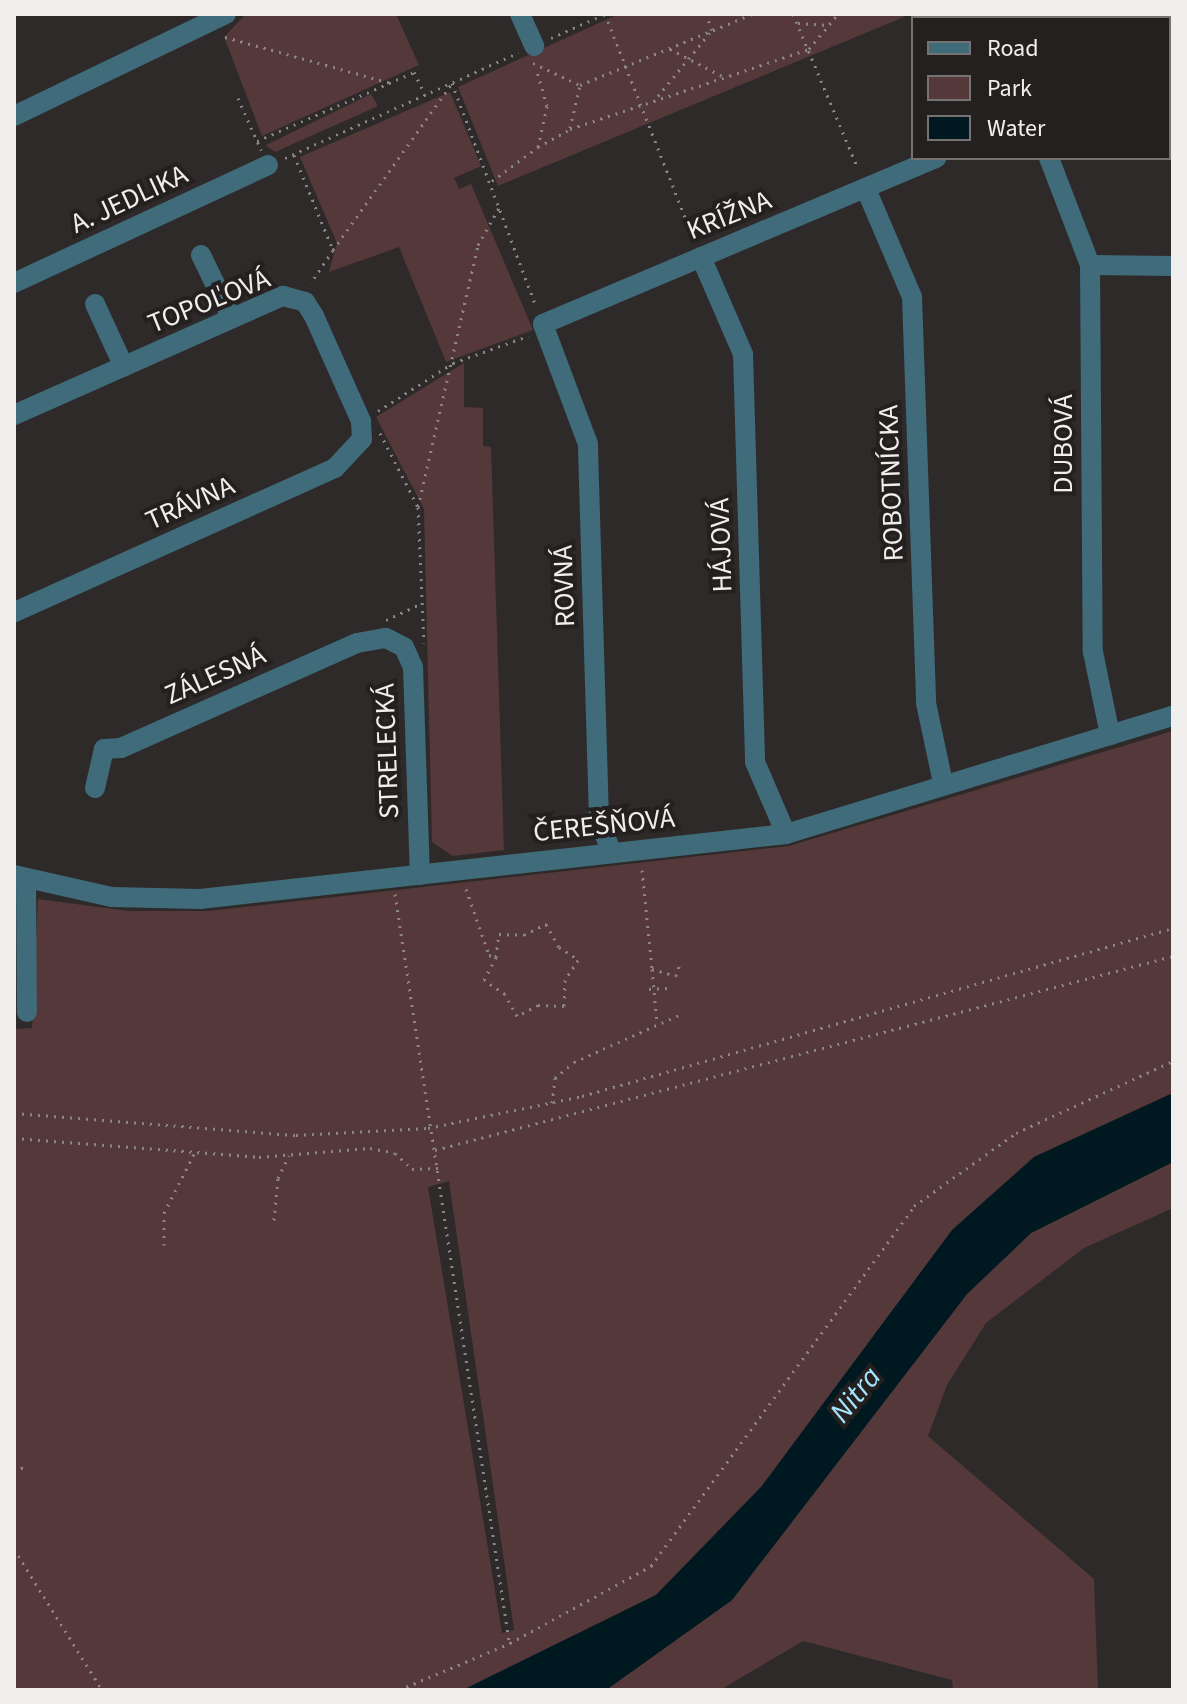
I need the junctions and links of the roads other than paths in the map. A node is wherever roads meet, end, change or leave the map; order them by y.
1 (226, 14) edge
2 (520, 14) edge
3 (534, 46) road end
4 (14, 116) edge
5 (931, 160) edge
6 (1050, 160) edge
7 (268, 165) road end
8 (866, 189) junction
9 (201, 255) dead end
10 (701, 257) junction
11 (1090, 265) junction
12 (1173, 266) edge
13 (14, 283) edge
14 (95, 304) dead end
15 (231, 317) junction
16 (543, 324) joint
17 (124, 367) junction
18 (15, 413) edge
19 (369, 421) joint
20 (14, 612) edge
21 (379, 632) joint
22 (1173, 716) edge
23 (1110, 735) junction
24 (943, 783) junction
25 (95, 788) dead end
26 (786, 834) junction
27 (611, 851) junction
28 (420, 875) junction
29 (20, 878) edge
30 (27, 1012) dead end

1 - 4 street
2 - 3 street
5 - 8 street, KRÍŽNA
6 - 11 street, DUBOVÁ
7 - 13 street, A. JEDLIKA
8 - 10 street, KRÍŽNA
8 - 24 street, ROBOTNÍCKA
9 - 15 street
10 - 16 street, KRÍŽNA
10 - 26 street, HÁJOVÁ
11 - 12 street
11 - 23 street, DUBOVÁ
14 - 17 street
15 - 17 street, TOPOĽOVÁ
15 - 19 street, TOPOĽOVÁ
16 - 27 street, ROVNÁ
17 - 18 street, TOPOĽOVÁ
19 - 20 street, TRÁVNA
21 - 25 street, ZÁLESNÁ
21 - 28 street, STRELECKÁ
22 - 23 street, ČEREŠŇOVÁ
23 - 24 street, ČEREŠŇOVÁ
24 - 26 street, ČEREŠŇOVÁ
26 - 27 street, ČEREŠŇOVÁ
27 - 28 street, ČEREŠŇOVÁ
28 - 29 street, ČEREŠŇOVÁ
29 - 30 street, ČEREŠŇOVÁ

